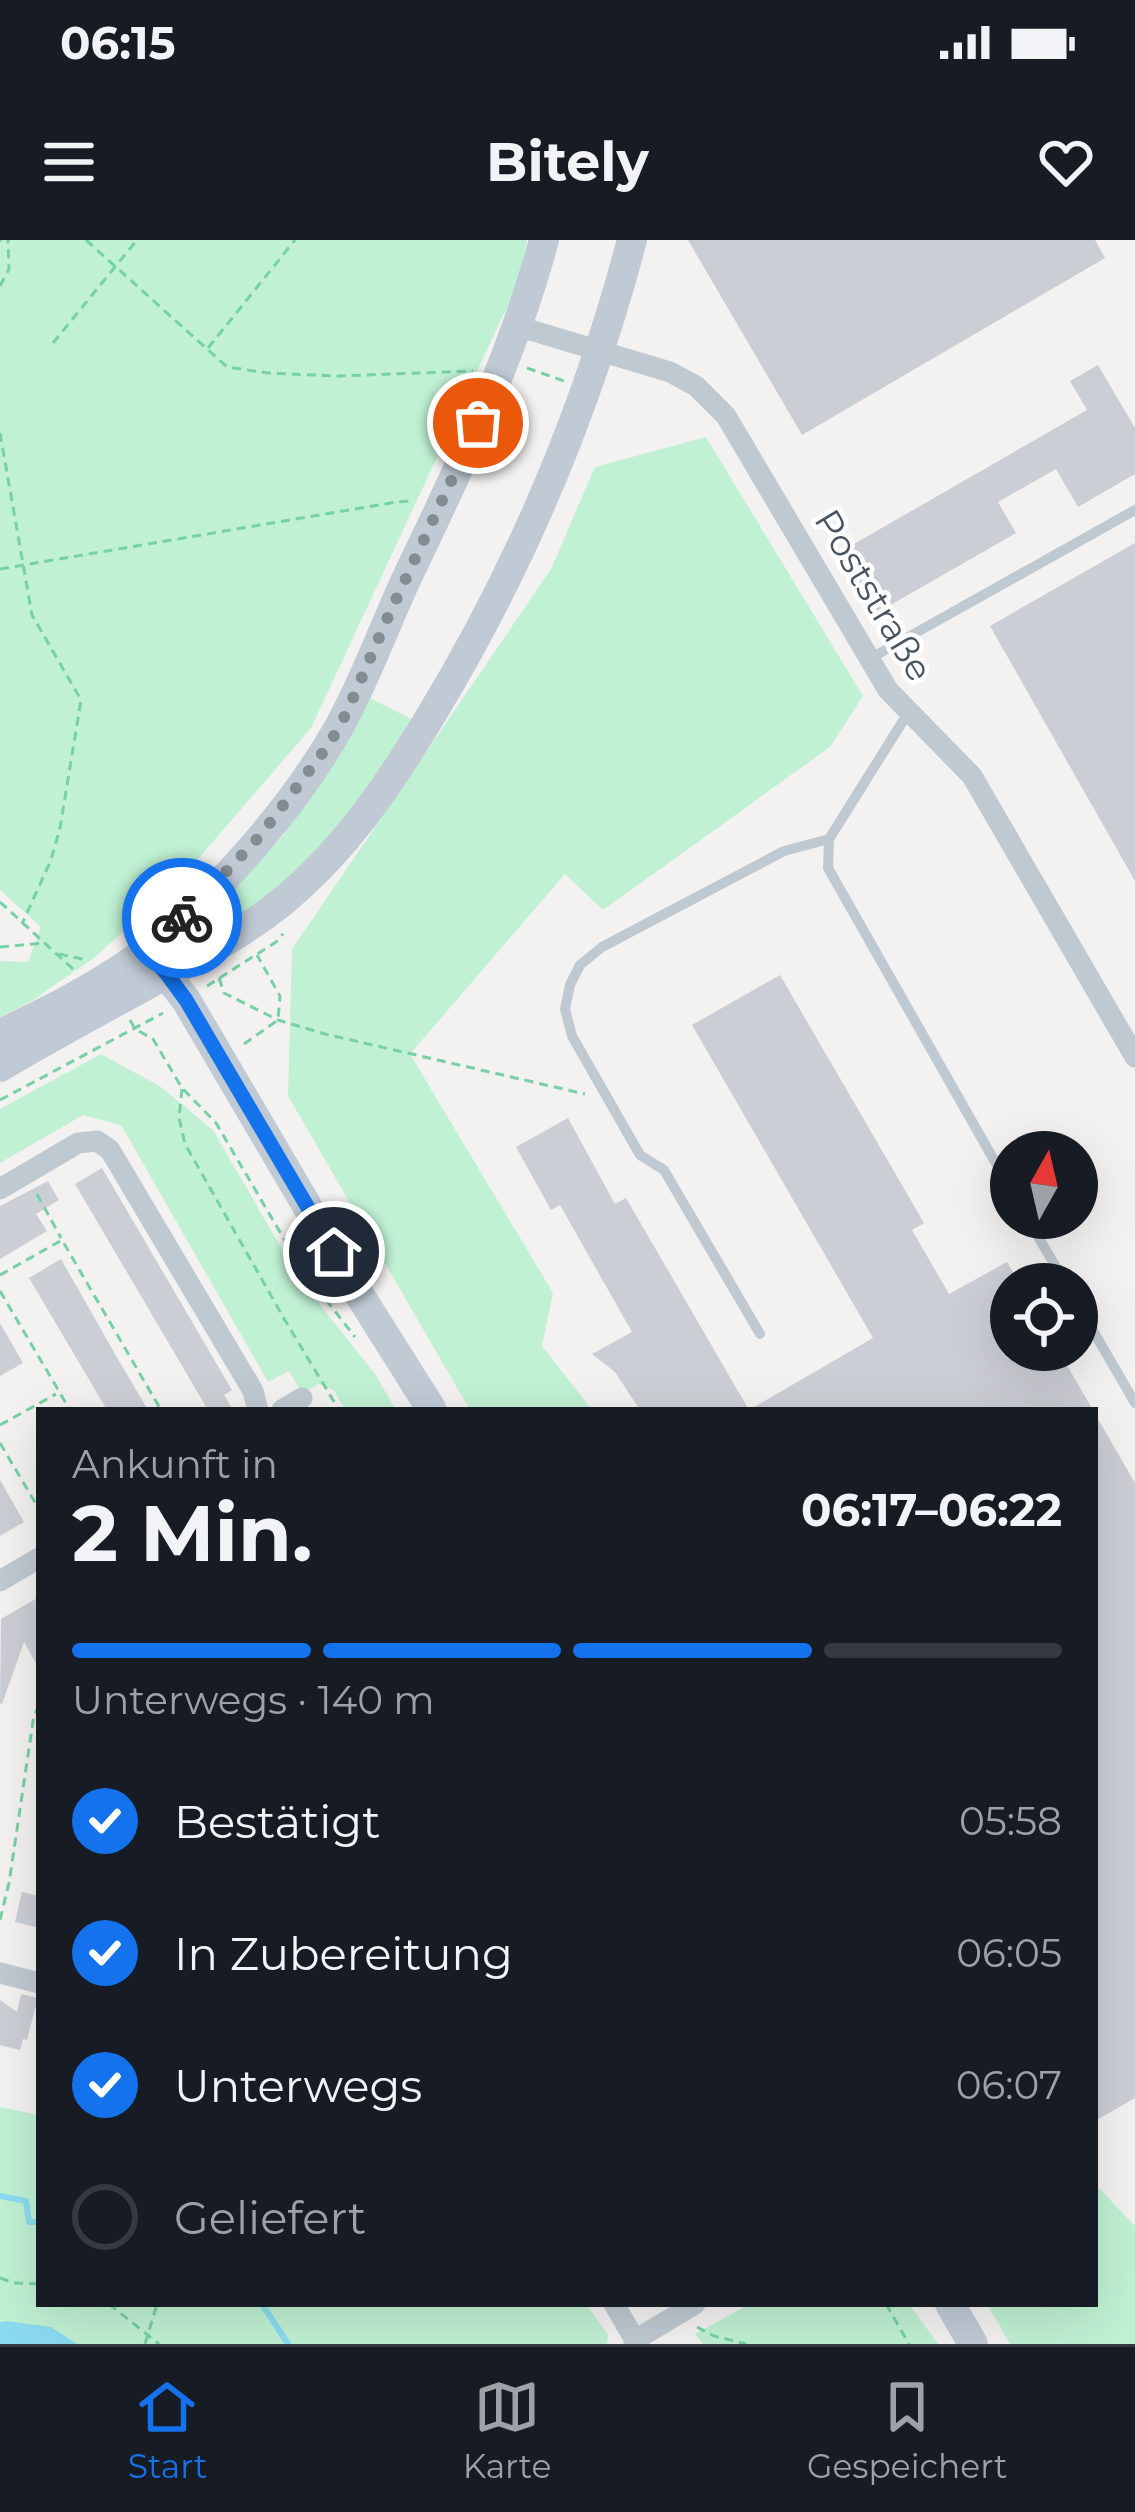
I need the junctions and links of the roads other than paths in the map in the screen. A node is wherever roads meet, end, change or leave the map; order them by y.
1 (544, 240) edge
2 (632, 240) edge
3 (518, 326) junction
4 (598, 350) junction
5 (1135, 510) edge
6 (868, 659) junction
7 (908, 713) junction
8 (829, 839) junction
9 (146, 951) junction
10 (167, 974) junction
11 (112, 989) junction
12 (0, 1034) edge
13 (1135, 1057) edge
14 (0, 1066) edge
15 (990, 1153) edge
16 (0, 1189) edge
17 (760, 1334) dead end
18 (1098, 1339) edge
19 (1135, 1402) edge
20 (257, 1407) edge
21 (430, 1407) edge
22 (36, 1560) edge
23 (0, 1581) edge
24 (0, 1973) edge
25 (36, 1983) edge
26 (616, 2307) edge
27 (952, 2307) edge
28 (688, 2308) edge
29 (634, 2342) edge
30 (973, 2344) edge

1 - 3 main road
2 - 4 main road
3 - 4 street, Poststraße
3 - 9 main road
4 - 6 street, Poststraße
4 - 10 main road
5 - 6 lane
6 - 7 street, Poststraße
7 - 8 lane
7 - 13 street, Poststraße
8 - 15 lane
8 - 17 lane
9 - 10 main road
9 - 11 main road
10 - 11 main road
10 - 21 main road
11 - 12 main road
11 - 14 main road
16 - 20 street
18 - 19 lane
22 - 23 street
24 - 25 street
26 - 29 street
27 - 30 main road
28 - 29 street

